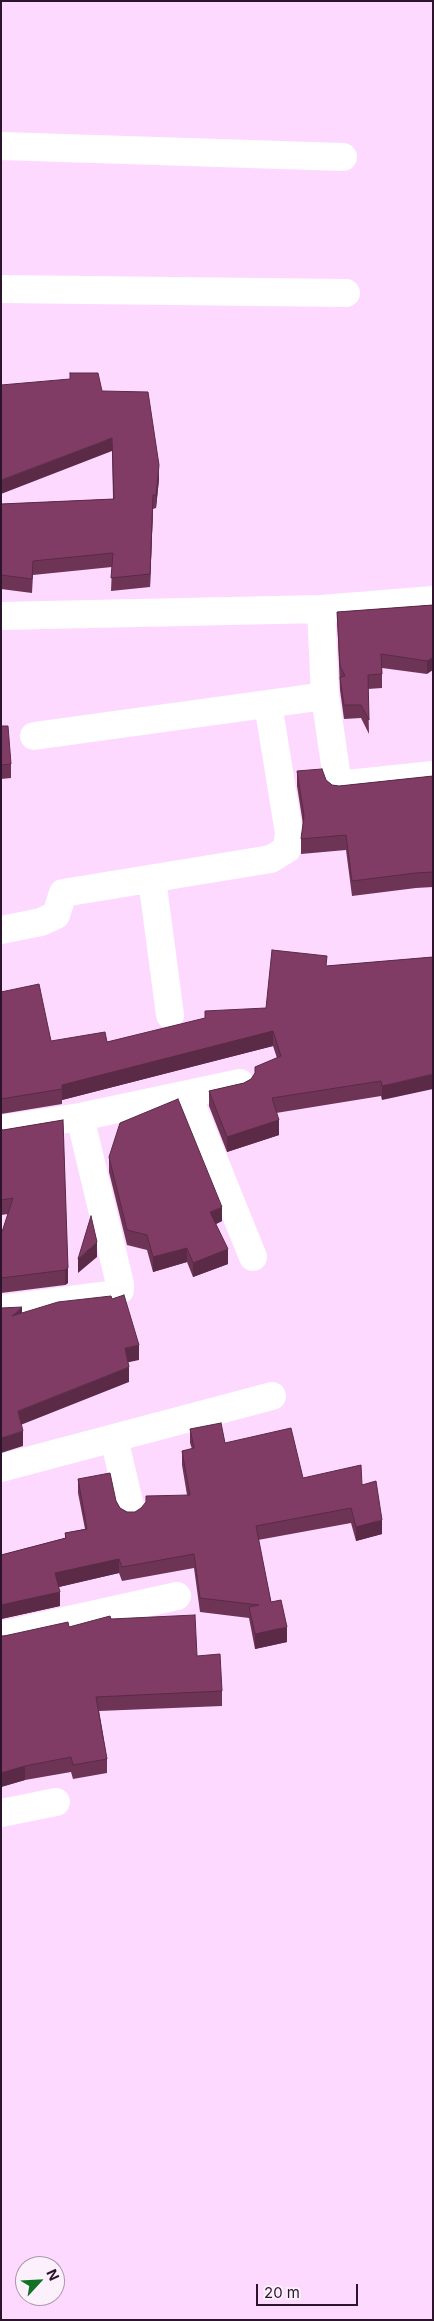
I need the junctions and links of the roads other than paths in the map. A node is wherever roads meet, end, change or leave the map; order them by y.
1 (1, 146) edge
2 (343, 157) dead end
3 (1, 289) edge
4 (346, 293) dead end
5 (433, 600) edge
6 (321, 609) junction
7 (1, 616) edge
8 (325, 696) junction
9 (268, 704) junction
10 (34, 736) dead end
11 (433, 775) edge
12 (152, 879) junction
13 (1, 930) edge
14 (170, 1015) dead end
15 (240, 1083) edge
16 (188, 1096) junction
17 (80, 1117) junction
18 (1, 1128) edge
19 (253, 1257) dead end
20 (1, 1309) edge
21 (272, 1396) dead end
22 (114, 1438) junction
23 (1, 1468) edge
24 (131, 1511) edge
25 (177, 1596) dead end
26 (1, 1635) edge
27 (56, 1802) dead end
28 (1, 1813) edge

1 - 2 street
3 - 4 street
5 - 6 street
6 - 7 street
6 - 8 street
8 - 9 street
8 - 11 street
9 - 10 street
9 - 12 street
12 - 13 street
12 - 14 street
15 - 16 street
16 - 17 street
16 - 19 street
17 - 18 street
17 - 20 street
21 - 22 street
22 - 23 street
22 - 24 street
25 - 26 street
27 - 28 street

